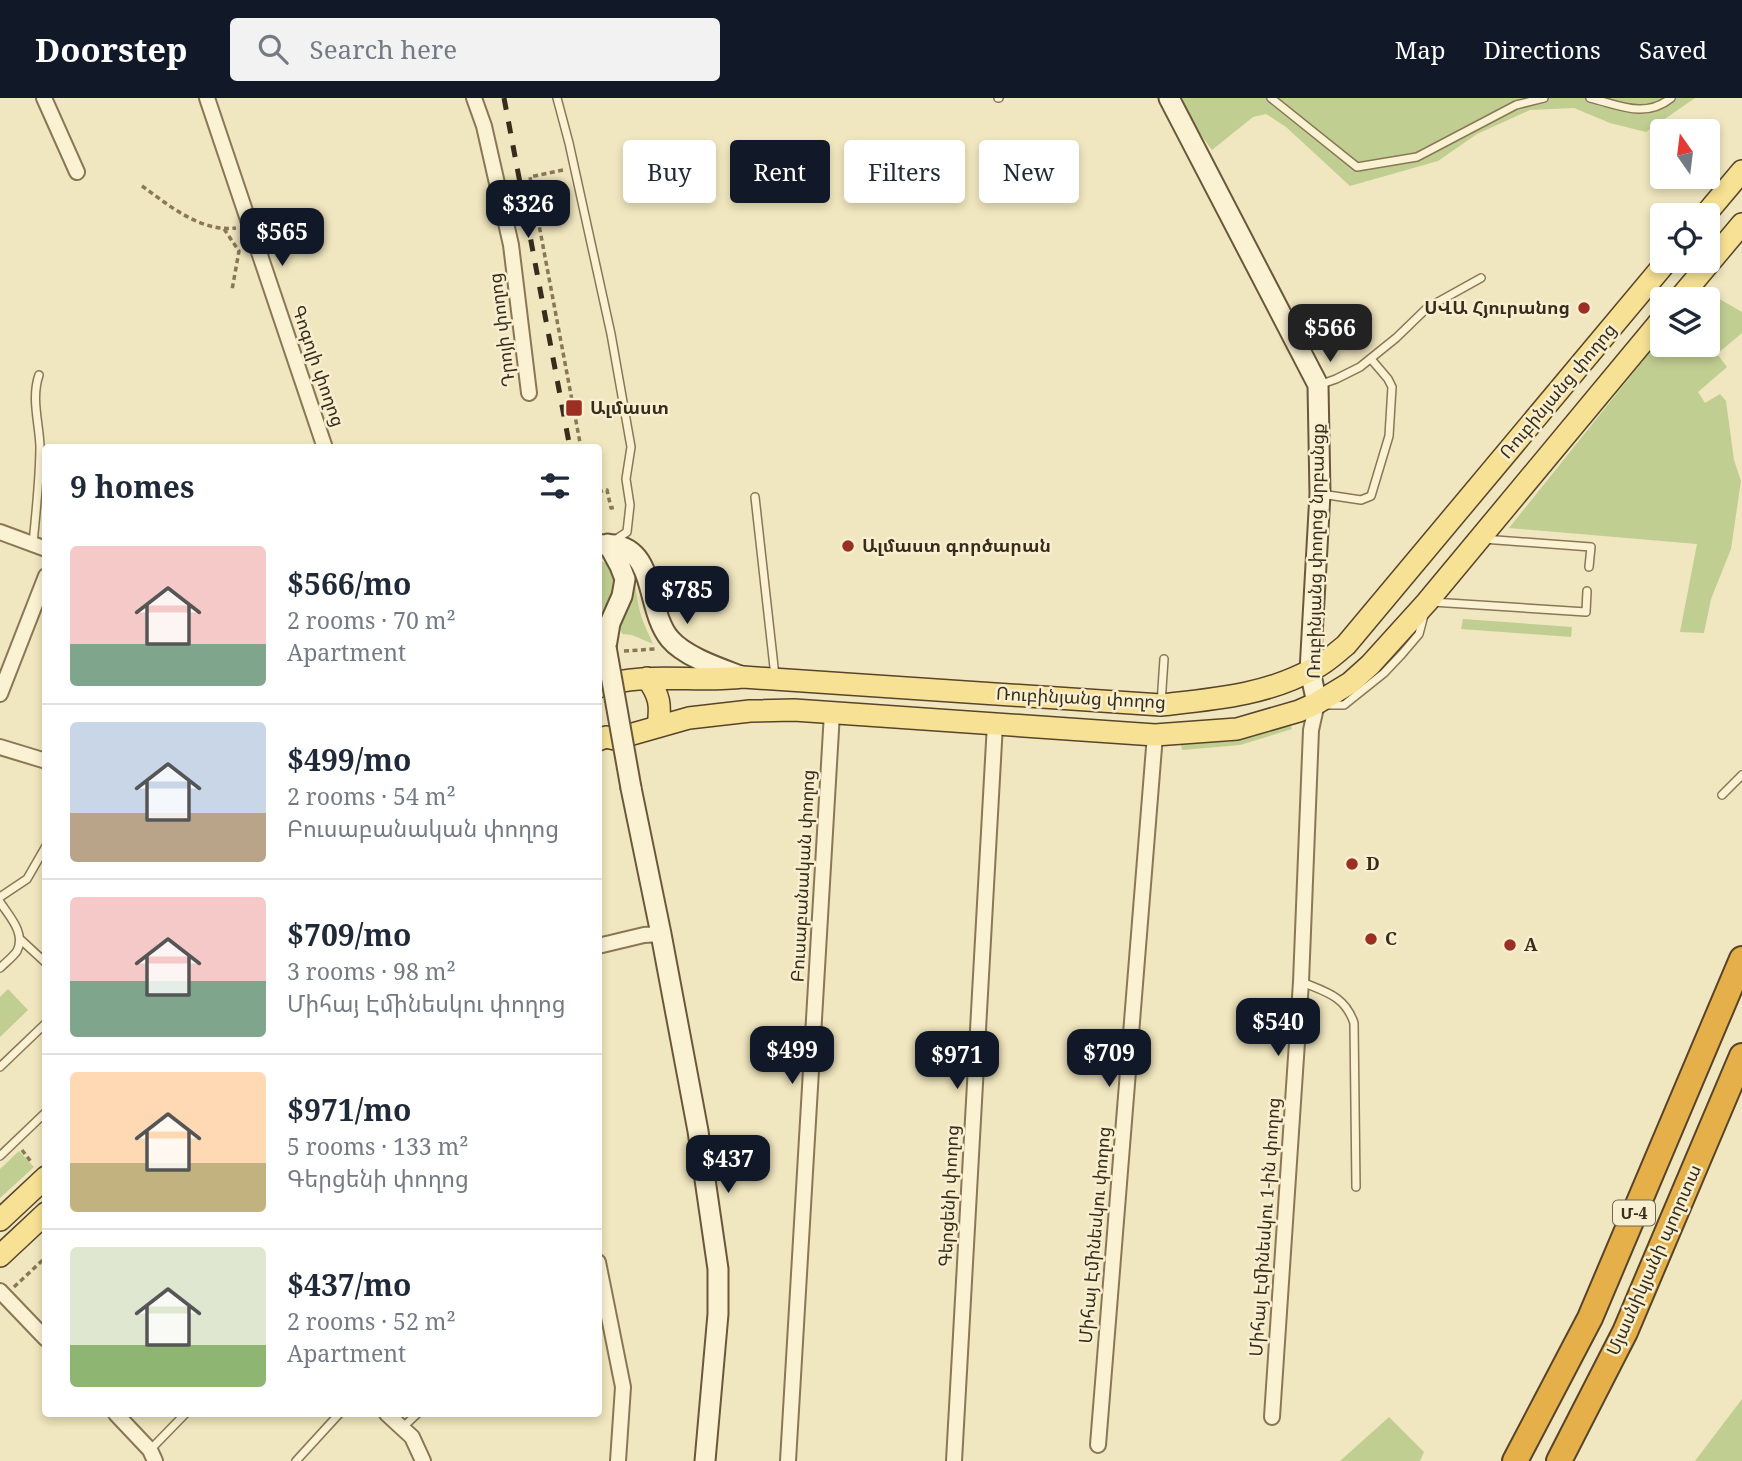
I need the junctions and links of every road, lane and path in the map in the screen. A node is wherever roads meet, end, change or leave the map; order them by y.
1 (44, 98) edge
2 (207, 98) edge
3 (474, 98) edge
4 (558, 98) edge
5 (1169, 98) edge
6 (1271, 98) edge
7 (1544, 98) edge
8 (1590, 98) edge
9 (1671, 98) edge
10 (575, 168) junction
11 (1742, 171) edge
12 (77, 172) dead end
13 (142, 186) dead end
14 (1715, 203) edge
15 (1742, 224) edge
16 (250, 226) junction
17 (224, 229) junction
18 (1657, 273) edge
19 (1480, 278) dead end
20 (1689, 287) edge
21 (232, 290) dead end
22 (1650, 334) edge
23 (1371, 359) junction
24 (39, 375) dead end
25 (1318, 385) junction
26 (529, 393) dead end
27 (324, 444) edge
28 (580, 444) edge
29 (602, 491) edge
30 (1320, 494) junction
31 (755, 497) dead end
32 (609, 499) dead end
33 (0, 533) edge
34 (1480, 539) junction
35 (603, 544) edge
36 (39, 546) edge
37 (1589, 567) dead end
38 (42, 586) edge
39 (1587, 591) dead end
40 (1427, 602) junction
41 (606, 645) edge
42 (664, 650) dead end
43 (1164, 659) dead end
44 (1310, 671) junction
45 (743, 677) junction
46 (647, 678) junction
47 (776, 680) junction
48 (602, 686) edge
49 (0, 694) edge
50 (1317, 703) junction
51 (1161, 705) junction
52 (832, 713) junction
53 (995, 724) junction
54 (657, 727) junction
55 (602, 732) edge
56 (1155, 735) junction
57 (0, 747) edge
58 (42, 760) edge
59 (1742, 775) edge
60 (1722, 795) dead end
61 (42, 853) edge
62 (0, 897) edge
63 (0, 902) edge
64 (661, 934) junction
65 (20, 939) junction
66 (602, 945) edge
67 (42, 959) edge
68 (1742, 960) edge
69 (0, 968) edge
70 (1301, 982) junction
71 (42, 1027) edge
72 (1742, 1056) edge
73 (0, 1067) edge
74 (42, 1116) edge
75 (23, 1151) dead end
76 (0, 1156) edge
77 (42, 1174) edge
78 (1356, 1186) dead end
79 (42, 1217) edge
80 (0, 1220) edge
81 (0, 1256) edge
82 (42, 1260) edge
83 (602, 1282) edge
84 (2, 1293) edge
85 (42, 1335) edge
86 (120, 1417) edge
87 (184, 1417) edge
88 (336, 1417) edge
89 (391, 1417) edge
90 (414, 1417) edge
91 (1272, 1417) dead end
92 (403, 1427) junction
93 (1098, 1445) dead end
94 (153, 1455) edge
95 (296, 1461) edge
96 (422, 1461) edge
97 (618, 1461) edge
98 (705, 1461) edge
99 (788, 1461) edge
100 (954, 1461) edge
101 (1515, 1461) edge
102 (1559, 1461) edge

1 - 12 street
2 - 16 street, Գոգոլի փողոց
3 - 26 street, Դրոյի փողոց
4 - 10 lane
5 - 25 street, Ռուբինյանց փողոց նրբանցք
6 - 7 lane
8 - 9 lane
10 - 28 path
10 - 35 lane
11 - 14 main road
13 - 17 path
15 - 20 main road
16 - 17 path
16 - 27 street, Գոգոլի փողոց
17 - 21 path
18 - 44 main road, Ռուբինյանց փողոց
19 - 23 lane
22 - 34 main road, Ռուբինյանց փողոց
23 - 25 lane
23 - 30 lane
24 - 36 lane
25 - 30 street, Ռուբինյանց փողոց նրբանցք
29 - 32 path
30 - 44 street, Ռուբինյանց փողոց նրբանցք
31 - 47 lane
33 - 36 street
34 - 37 lane
34 - 40 main road, Ռուբինյանց փողոց
35 - 41 street
35 - 45 street
38 - 49 street
39 - 40 lane
40 - 50 main road, Ռուբինյանց փողոց
41 - 42 path
41 - 64 street, bridge
43 - 51 lane
44 - 50 street, Ռուբինյանց փողոց նրբանցք
44 - 51 main road, Ռուբինյանց փողոց
45 - 46 main road, Ռուբինյանց փողոց
45 - 47 main road, Ռուբինյանց փողոց
46 - 48 main road, Ռուբինյանց փողոց
46 - 54 main road
47 - 51 main road, Ռուբինյանց փողոց
50 - 56 main road, Ռուբինյանց փողոց
50 - 70 street, Միհայ Էմինեսկու 1-ին փողոց
52 - 53 main road, Ռուբինյանց փողոց
52 - 54 main road, Ռուբինյանց փողոց
52 - 99 street, Բուսաբանական փողոց
53 - 56 main road, Ռուբինյանց փողոց
53 - 100 street, Գերցենի փողոց
54 - 55 main road, Ռուբինյանց փողոց
56 - 93 street, Միհայ Էմինեսկու փողոց
57 - 58 street
59 - 60 lane
61 - 62 lane
63 - 65 lane
64 - 66 street
64 - 98 street
65 - 67 lane
65 - 69 lane
68 - 101 highway, Մյասնիկյանի պողոտա / Մ-4
70 - 78 lane
70 - 91 street, Միհայ Էմինեսկու 1-ին փողոց
71 - 73 lane
72 - 102 highway, Մյասնիկյանի պողոտա / Մ-4
74 - 76 lane
75 - 77 path
77 - 80 main road
79 - 81 main road
82 - 84 path
83 - 97 street
84 - 85 street
86 - 94 street
87 - 94 lane
88 - 95 lane
89 - 92 street
90 - 92 lane
92 - 96 street

